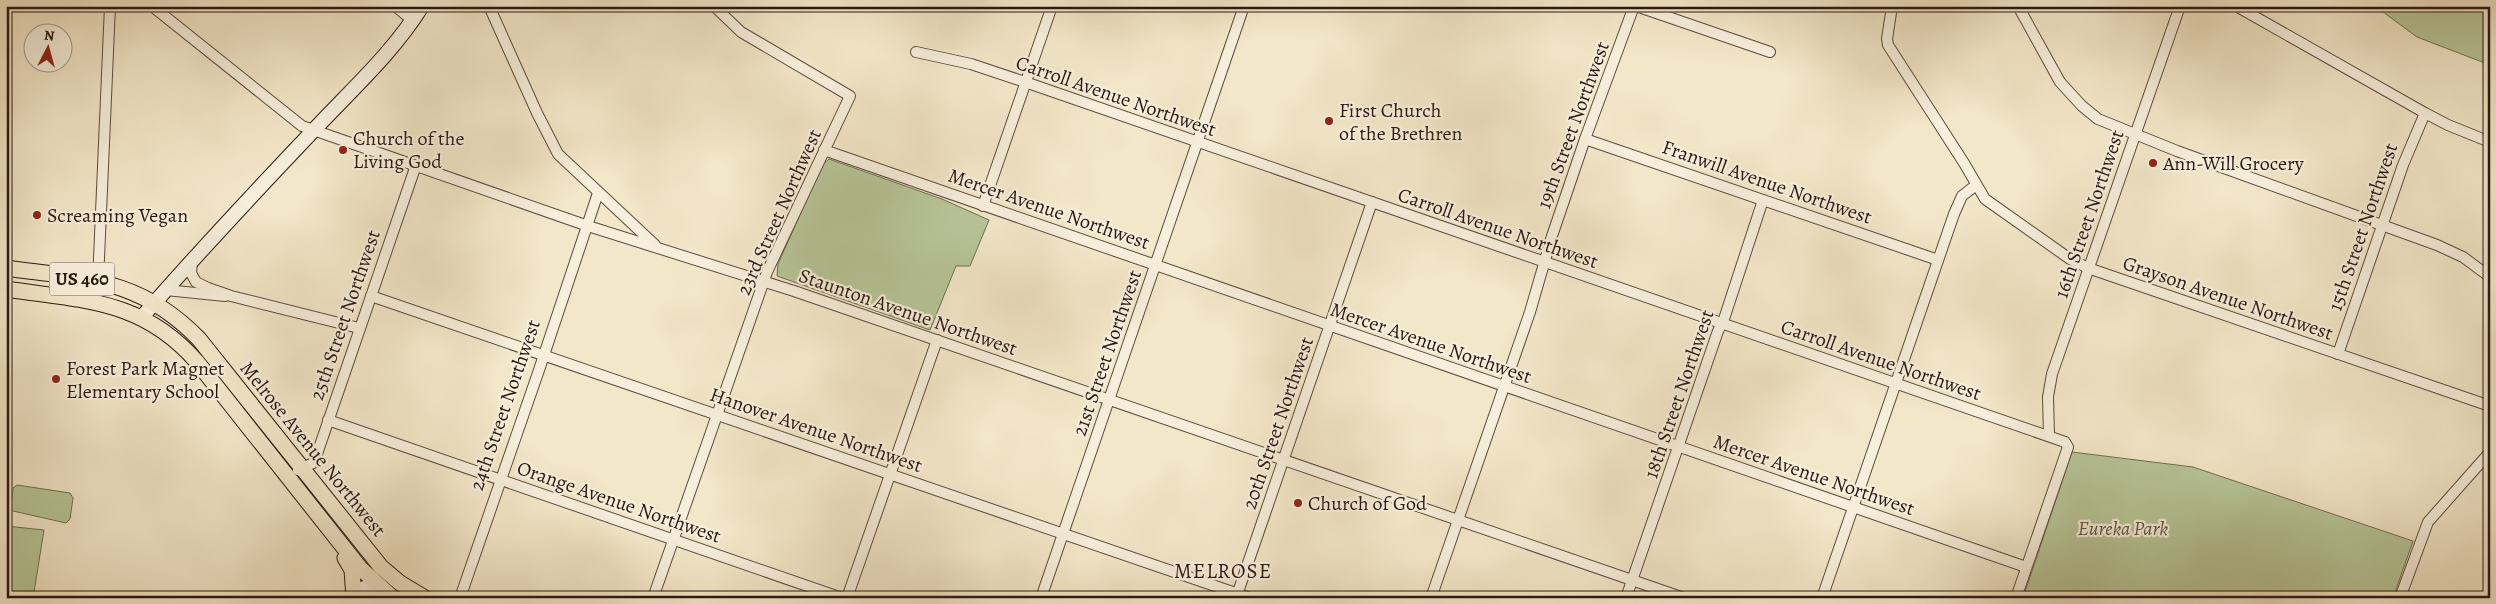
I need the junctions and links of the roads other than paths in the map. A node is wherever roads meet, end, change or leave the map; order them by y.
1 (110, 6) edge
2 (152, 6) edge
3 (395, 6) edge
4 (422, 6) edge
5 (489, 6) edge
6 (714, 6) edge
7 (1052, 6) edge
8 (1244, 6) edge
9 (1635, 6) edge
10 (1892, 6) edge
11 (2018, 6) edge
12 (2180, 6) edge
13 (2236, 6) edge
14 (413, 20) junction
15 (916, 52) dead end
16 (1770, 52) dead end
17 (1025, 82) junction
18 (2425, 113) junction
19 (313, 130) junction
20 (2135, 135) junction
21 (1585, 139) junction
22 (1197, 142) junction
23 (2490, 142) edge
24 (824, 150) junction
25 (415, 168) junction
26 (1976, 185) junction
27 (598, 193) junction
28 (1763, 200) junction
29 (1372, 202) junction
30 (983, 206) junction
31 (2382, 225) junction
32 (588, 226) junction
33 (658, 248) junction
34 (1938, 260) junction
35 (192, 261) junction
36 (1544, 262) junction
37 (1155, 266) junction
38 (6, 268) edge
39 (2088, 268) junction
40 (2490, 277) edge
41 (98, 281) junction
42 (764, 281) junction
43 (6, 289) edge
44 (166, 290) junction
45 (231, 296) junction
46 (371, 296) junction
47 (155, 303) junction
48 (142, 317) junction
49 (1722, 324) junction
50 (1330, 326) junction
51 (360, 328) junction
52 (937, 340) junction
53 (2338, 354) junction
54 (544, 355) junction
55 (1896, 384) junction
56 (1504, 387) junction
57 (1108, 400) junction
58 (2490, 406) edge
59 (717, 414) junction
60 (328, 420) junction
61 (2049, 436) junction
62 (1679, 447) junction
63 (2490, 452) edge
64 (1284, 460) junction
65 (303, 468) junction
66 (287, 474) junction
67 (891, 474) junction
68 (501, 480) junction
69 (305, 497) junction
70 (1853, 507) junction
71 (1458, 520) junction
72 (1063, 533) junction
73 (673, 539) junction
74 (366, 548) junction
75 (2026, 567) junction
76 (1632, 580) junction
77 (374, 590) edge
78 (1237, 596) edge
79 (355, 598) edge
80 (393, 598) edge
81 (410, 598) edge
82 (425, 598) edge
83 (460, 598) edge
84 (653, 598) edge
85 (842, 598) edge
86 (847, 598) edge
87 (1041, 598) edge
88 (1250, 598) edge
89 (1431, 598) edge
90 (1626, 598) edge
91 (1684, 598) edge
92 (1822, 598) edge
93 (2016, 598) edge
94 (2400, 598) edge

1 - 41 street
2 - 19 street, Staunton Avenue Northwest
3 - 14 street
4 - 14 main road
5 - 27 street
6 - 24 street, 23rd Street Northwest
7 - 17 street
8 - 22 street, 21st Street Northwest
9 - 16 street
9 - 21 street, 19th Street Northwest
10 - 26 street, Grayson Avenue Northwest
11 - 20 street
12 - 20 street, 16th Street Northwest
13 - 18 street
14 - 19 main road
15 - 17 street, Carroll Avenue Northwest
17 - 22 street, Carroll Avenue Northwest
17 - 30 street
18 - 23 street
18 - 31 street, 15th Street Northwest
19 - 25 street, Staunton Avenue Northwest
19 - 35 main road
20 - 31 street
20 - 39 street, 16th Street Northwest
21 - 28 street, Franwill Avenue Northwest
21 - 36 street, 19th Street Northwest
22 - 29 street, Carroll Avenue Northwest
22 - 37 street, 21st Street Northwest
24 - 30 street, Mercer Avenue Northwest
24 - 42 street, 23rd Street Northwest
25 - 32 street, Staunton Avenue Northwest
25 - 46 street, 25th Street Northwest
26 - 34 street
26 - 39 street, Grayson Avenue Northwest
27 - 32 street, 24th Street Northwest
27 - 33 street
28 - 34 street, Franwill Avenue Northwest
28 - 49 street, 18th Street Northwest
29 - 36 street, Carroll Avenue Northwest
29 - 50 street, 20th Street Northwest
30 - 37 street, Mercer Avenue Northwest
31 - 40 street
31 - 53 street, 15th Street Northwest
32 - 33 street, Staunton Avenue Northwest
32 - 54 street, 24th Street Northwest
33 - 42 street, Staunton Avenue Northwest
34 - 55 street
35 - 44 main road
35 - 45 street
36 - 49 street, Carroll Avenue Northwest
36 - 56 street, 19th Street Northwest
37 - 50 street, Mercer Avenue Northwest
37 - 57 street, 21st Street Northwest
38 - 41 main road, Melrose Avenue Northwest / US 460
39 - 53 street, Grayson Avenue Northwest
39 - 61 street, 16th Street Northwest
41 - 47 main road, Melrose Avenue Northwest / US 460
42 - 52 street, Staunton Avenue Northwest
42 - 59 street, 23rd Street Northwest
43 - 48 main road, Melrose Avenue Northwest / US 460
44 - 45 street
44 - 47 main road
45 - 51 street
46 - 51 street, 25th Street Northwest
46 - 54 street, Hanover Avenue Northwest
47 - 48 main road
47 - 65 main road, Melrose Avenue Northwest / US 460
48 - 66 main road, Melrose Avenue Northwest / US 460
49 - 55 street, Carroll Avenue Northwest
49 - 62 street, 18th Street Northwest
50 - 56 street, Mercer Avenue Northwest
50 - 64 street, 20th Street Northwest
51 - 60 street, 25th Street Northwest
52 - 57 street, Staunton Avenue Northwest
52 - 67 street
53 - 58 street, Grayson Avenue Northwest
54 - 59 street, Hanover Avenue Northwest
54 - 68 street, 24th Street Northwest
55 - 61 street, Carroll Avenue Northwest
55 - 70 street
56 - 62 street, Mercer Avenue Northwest
56 - 71 street, 19th Street Northwest
57 - 64 street, Staunton Avenue Northwest
57 - 72 street, 21st Street Northwest
59 - 67 street, Hanover Avenue Northwest
59 - 73 street, 23rd Street Northwest
60 - 65 street, 25th Street Northwest
60 - 68 street, Orange Avenue Northwest
61 - 75 street, Carroll Avenue Northwest
62 - 70 street, Mercer Avenue Northwest
62 - 76 street, 18th Street Northwest
63 - 94 street
64 - 71 street, Staunton Avenue Northwest
64 - 78 street, 20th Street Northwest
65 - 66 street
65 - 74 main road, Melrose Avenue Northwest / US 460
66 - 69 main road, Melrose Avenue Northwest / US 460
67 - 72 street, Hanover Avenue Northwest
67 - 86 street
68 - 73 street, Orange Avenue Northwest
68 - 83 street, 24th Street Northwest
69 - 77 main road, Melrose Avenue Northwest / US 460
69 - 79 main road
70 - 75 street, Mercer Avenue Northwest
70 - 92 street
71 - 76 street, Staunton Avenue Northwest
71 - 89 street, 19th Street Northwest
72 - 78 street, Hanover Avenue Northwest
72 - 87 street, 21st Street Northwest
73 - 84 street, 23rd Street Northwest
73 - 85 street, Orange Avenue Northwest
74 - 77 main road
74 - 82 main road, Melrose Avenue Northwest / US 460
75 - 93 street
76 - 90 street, 18th Street Northwest
76 - 91 street, Staunton Avenue Northwest
77 - 79 main road
77 - 80 main road, Melrose Avenue Northwest / US 460
77 - 81 main road
78 - 88 street, Hanover Avenue Northwest

